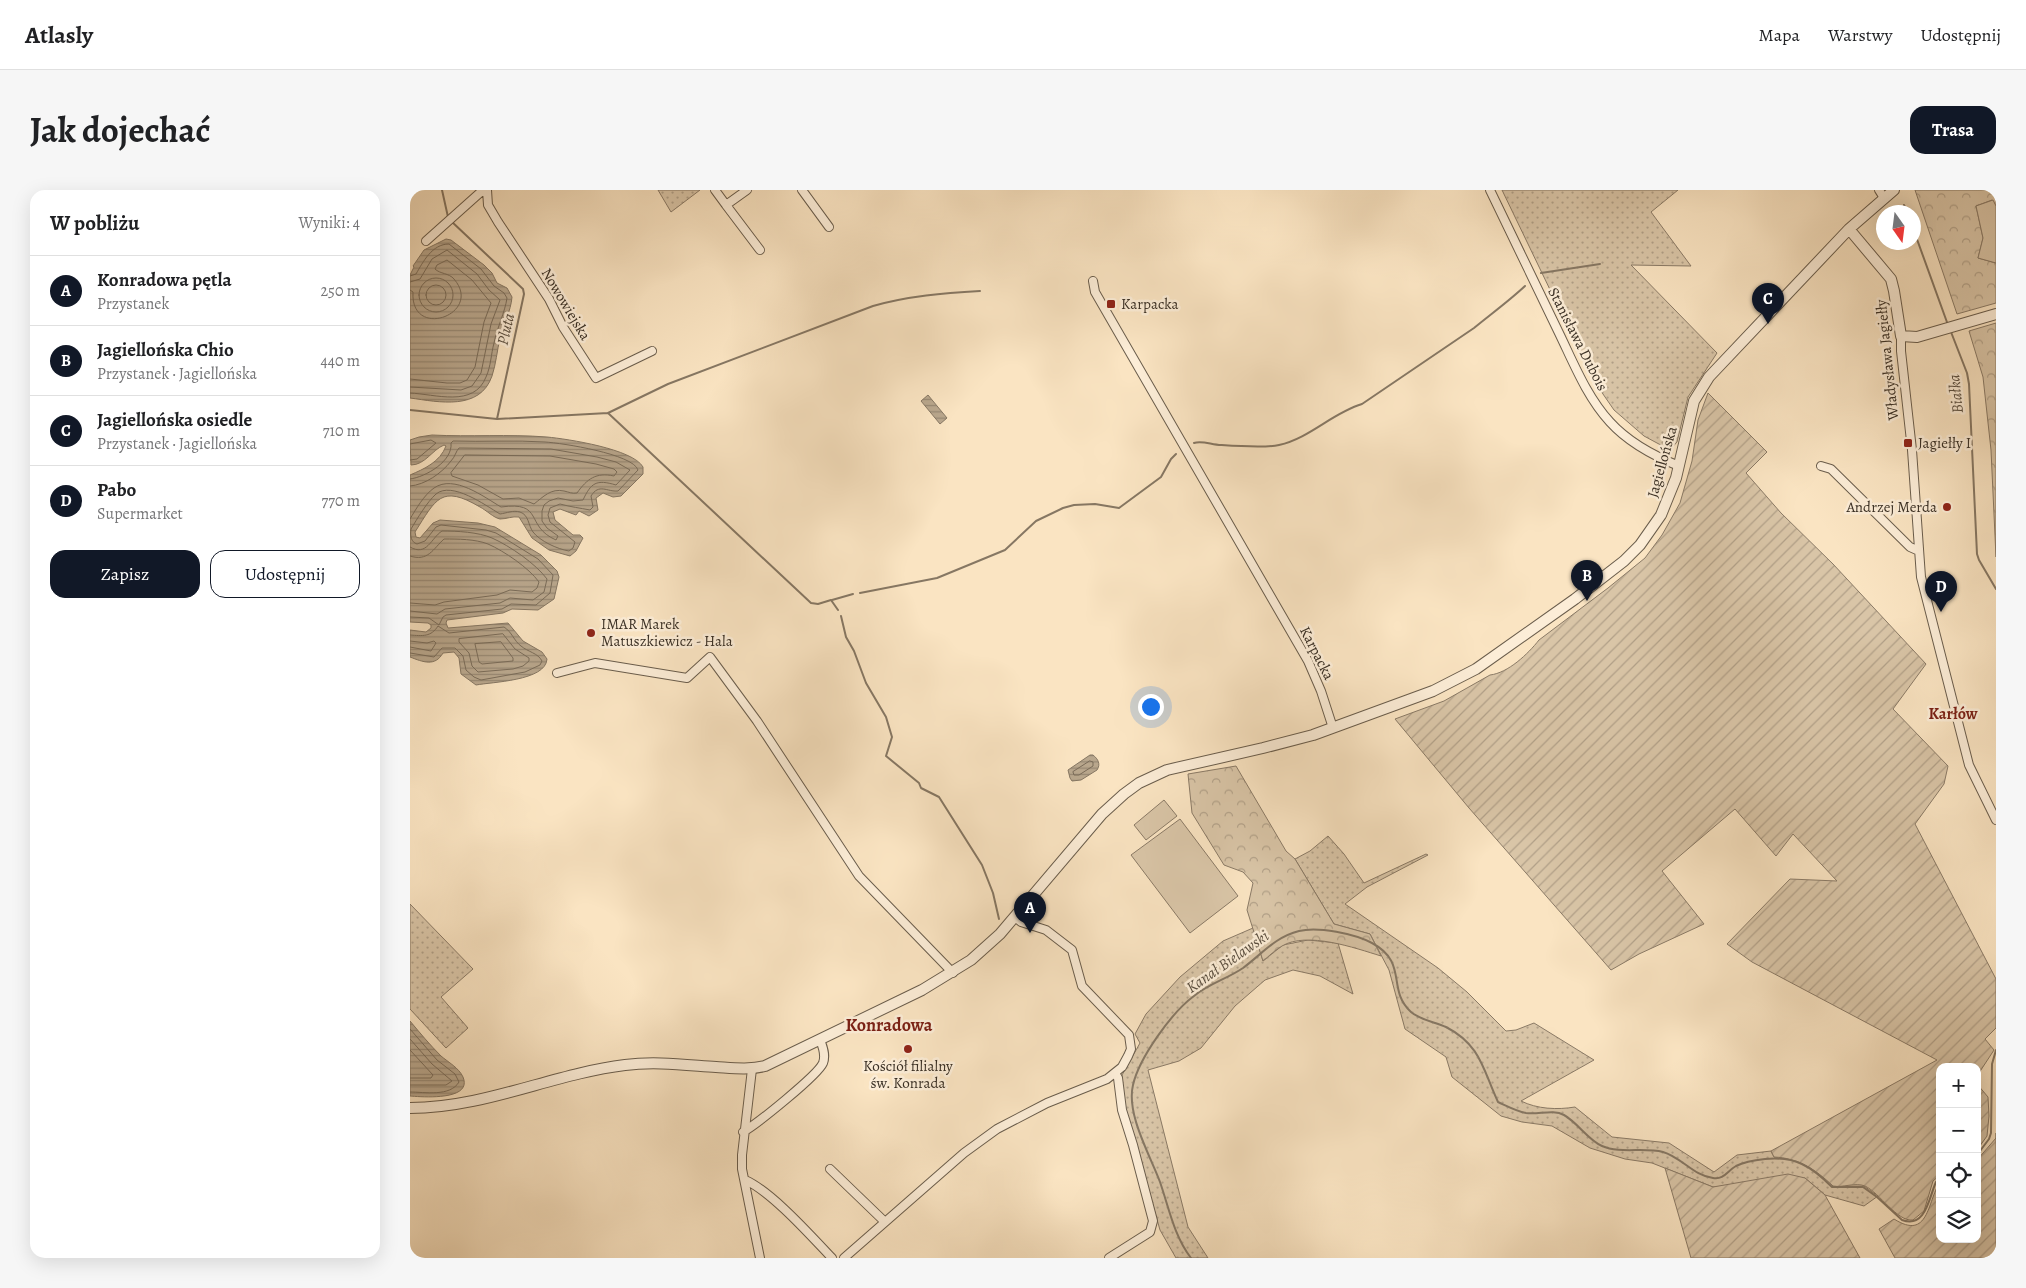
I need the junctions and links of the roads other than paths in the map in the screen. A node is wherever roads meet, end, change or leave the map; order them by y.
1 (483, 190) edge
2 (487, 190) edge
3 (715, 190) edge
4 (747, 190) edge
5 (802, 190) edge
6 (1490, 190) edge
7 (1894, 190) edge
8 (1881, 194) edge
9 (726, 204) junction
10 (829, 226) dead end
11 (1849, 230) junction
12 (426, 241) dead end
13 (760, 250) dead end
14 (1093, 281) dead end
15 (1996, 314) edge
16 (1901, 336) junction
17 (652, 351) dead end
18 (1679, 466) junction
19 (1820, 466) dead end
20 (1919, 551) junction
21 (557, 673) dead end
22 (1333, 728) junction
23 (1996, 820) edge
24 (1015, 917) junction
25 (953, 973) junction
26 (820, 1040) junction
27 (752, 1069) junction
28 (1115, 1073) junction
29 (410, 1108) edge
30 (743, 1132) junction
31 (830, 1169) dead end
32 (744, 1180) junction
33 (885, 1222) junction
34 (760, 1258) edge
35 (832, 1258) edge
36 (844, 1258) edge
37 (1109, 1258) edge

1 - 12 street
2 - 17 street, Nowowiejska
3 - 9 street
4 - 9 street
5 - 10 street
6 - 18 street, Stanisława Dubois
7 - 8 street, Jagiellońska
8 - 11 street, Jagiellońska
9 - 13 street
11 - 16 street, Władysława Jagiełły
11 - 18 street, Jagiellońska
14 - 22 street, Karpacka
15 - 16 street
16 - 20 street, Władysława Jagiełły
18 - 22 street, Jagiellońska
19 - 20 street
20 - 23 street, Władysława Jagiełły
21 - 25 street
22 - 24 street, Jagiellońska
24 - 25 street, Jagiellońska
24 - 28 street
25 - 26 street, Jagiellońska
26 - 27 street, Jagiellońska
26 - 30 street
27 - 29 street
27 - 30 street
28 - 33 street
28 - 37 street
30 - 32 street
31 - 33 street
32 - 34 street
32 - 35 street
33 - 36 street

